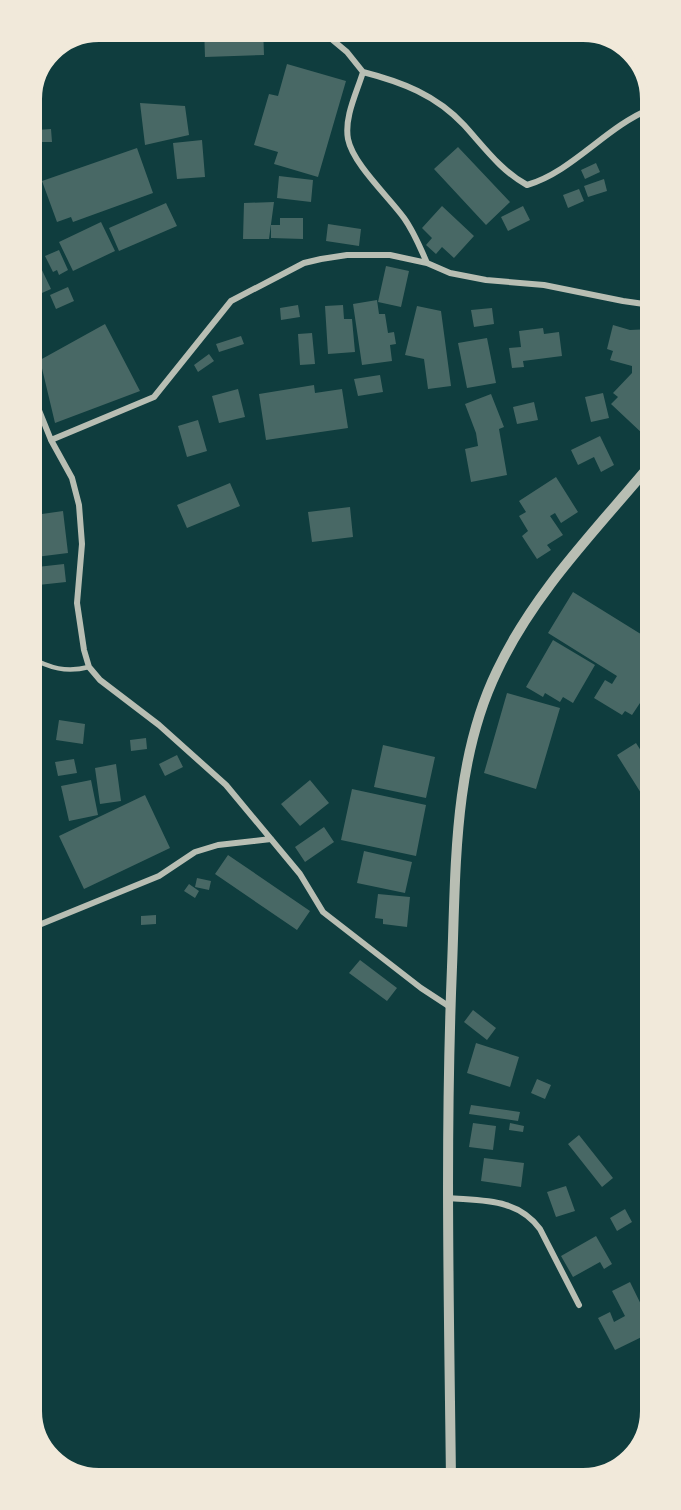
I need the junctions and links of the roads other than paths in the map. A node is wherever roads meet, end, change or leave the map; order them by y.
1 (330, 38) edge
2 (363, 72) junction
3 (644, 113) edge
4 (427, 263) junction
5 (644, 304) edge
6 (38, 408) edge
7 (51, 440) junction
8 (644, 472) edge
9 (38, 660) edge
10 (89, 667) junction
11 (272, 839) junction
12 (38, 925) edge
13 (450, 1006) junction
14 (448, 1198) junction
15 (579, 1305) dead end
16 (451, 1472) edge

1 - 2 street
2 - 3 street
2 - 4 street
4 - 5 street
4 - 7 street
6 - 7 street
7 - 10 street
8 - 13 street
9 - 10 lane
10 - 11 street
11 - 12 street
11 - 13 street
13 - 14 street
14 - 15 street
14 - 16 street

